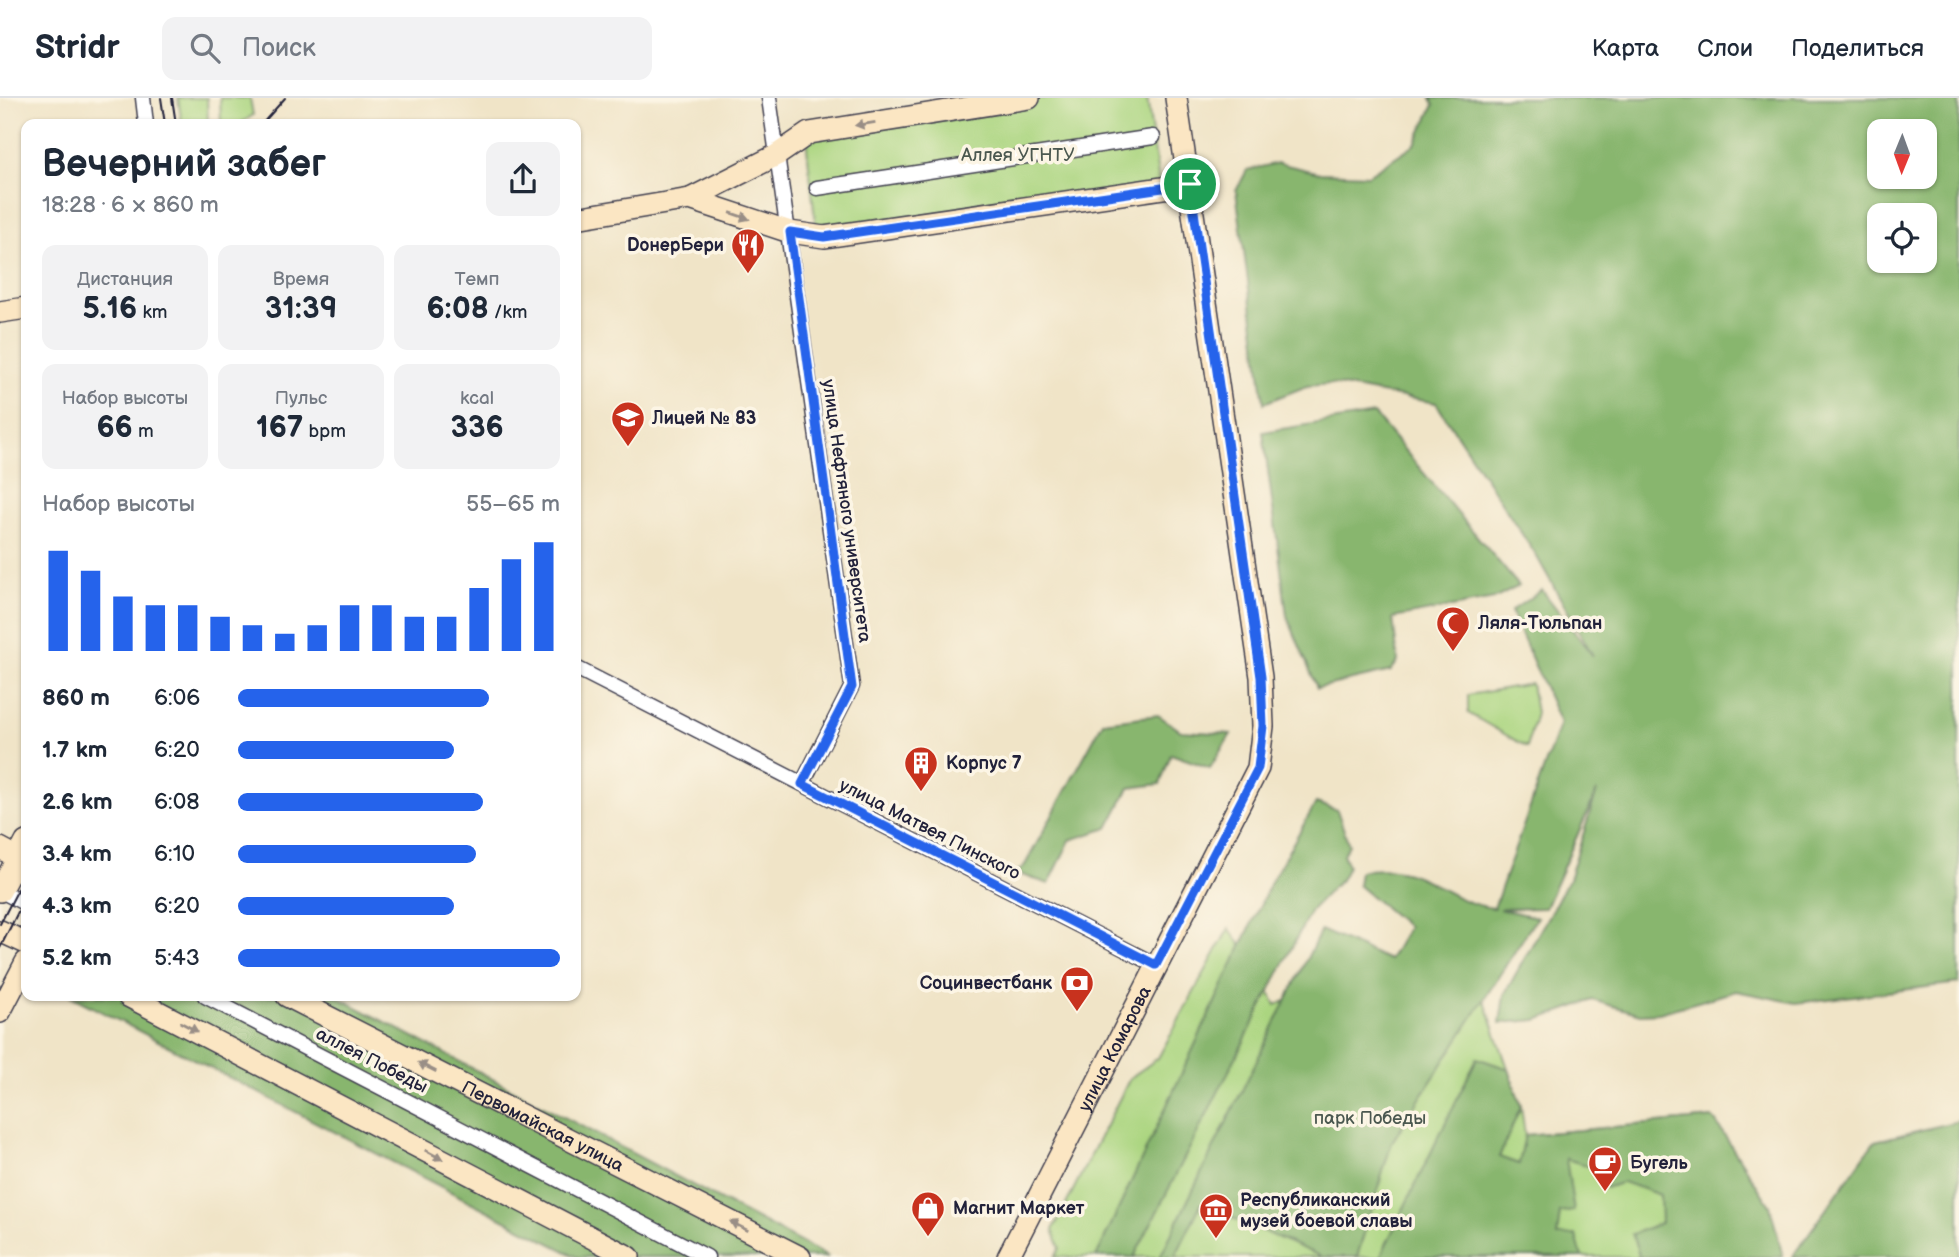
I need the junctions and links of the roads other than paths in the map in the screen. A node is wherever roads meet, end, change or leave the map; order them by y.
1 (143, 98) edge
2 (769, 98) edge
3 (1029, 98) edge
4 (1176, 98) edge
5 (145, 119) edge
6 (1153, 137) dead end
7 (777, 155) junction
8 (1190, 184) junction
9 (817, 188) dead end
10 (690, 199) junction
11 (581, 217) edge
12 (790, 232) junction
13 (21, 309) edge
14 (0, 312) edge
15 (581, 671) edge
16 (802, 784) junction
17 (18, 852) edge
18 (3, 893) edge
19 (21, 902) edge
20 (0, 930) edge
21 (21, 940) edge
22 (1156, 965) junction
23 (21, 972) edge
24 (138, 1001) edge
25 (215, 1001) edge
26 (297, 1001) edge
27 (0, 1012) edge
28 (629, 1257) edge
29 (707, 1257) edge
30 (800, 1257) edge
31 (1008, 1257) edge

1 - 5 street
2 - 7 street, улица Нефтяного университета
3 -> 7 main road
4 - 8 main road, улица Комарова
6 - 9 street
7 - 10 main road
7 - 12 street, улица Нефтяного университета
8 - 12 main road
8 - 22 main road, улица Комарова
10 - 11 main road
10 -> 12 main road
12 - 16 street, улица Нефтяного университета
13 - 14 main road
15 - 16 street, улица Матвея Пинского
16 - 22 street, улица Матвея Пинского
17 - 18 main road
18 - 19 street
20 - 21 main road
22 - 31 main road, улица Комарова
23 - 27 main road
24 -> 28 main road
25 - 29 street, аллея Победы
30 -> 26 main road, Первомайская улица

